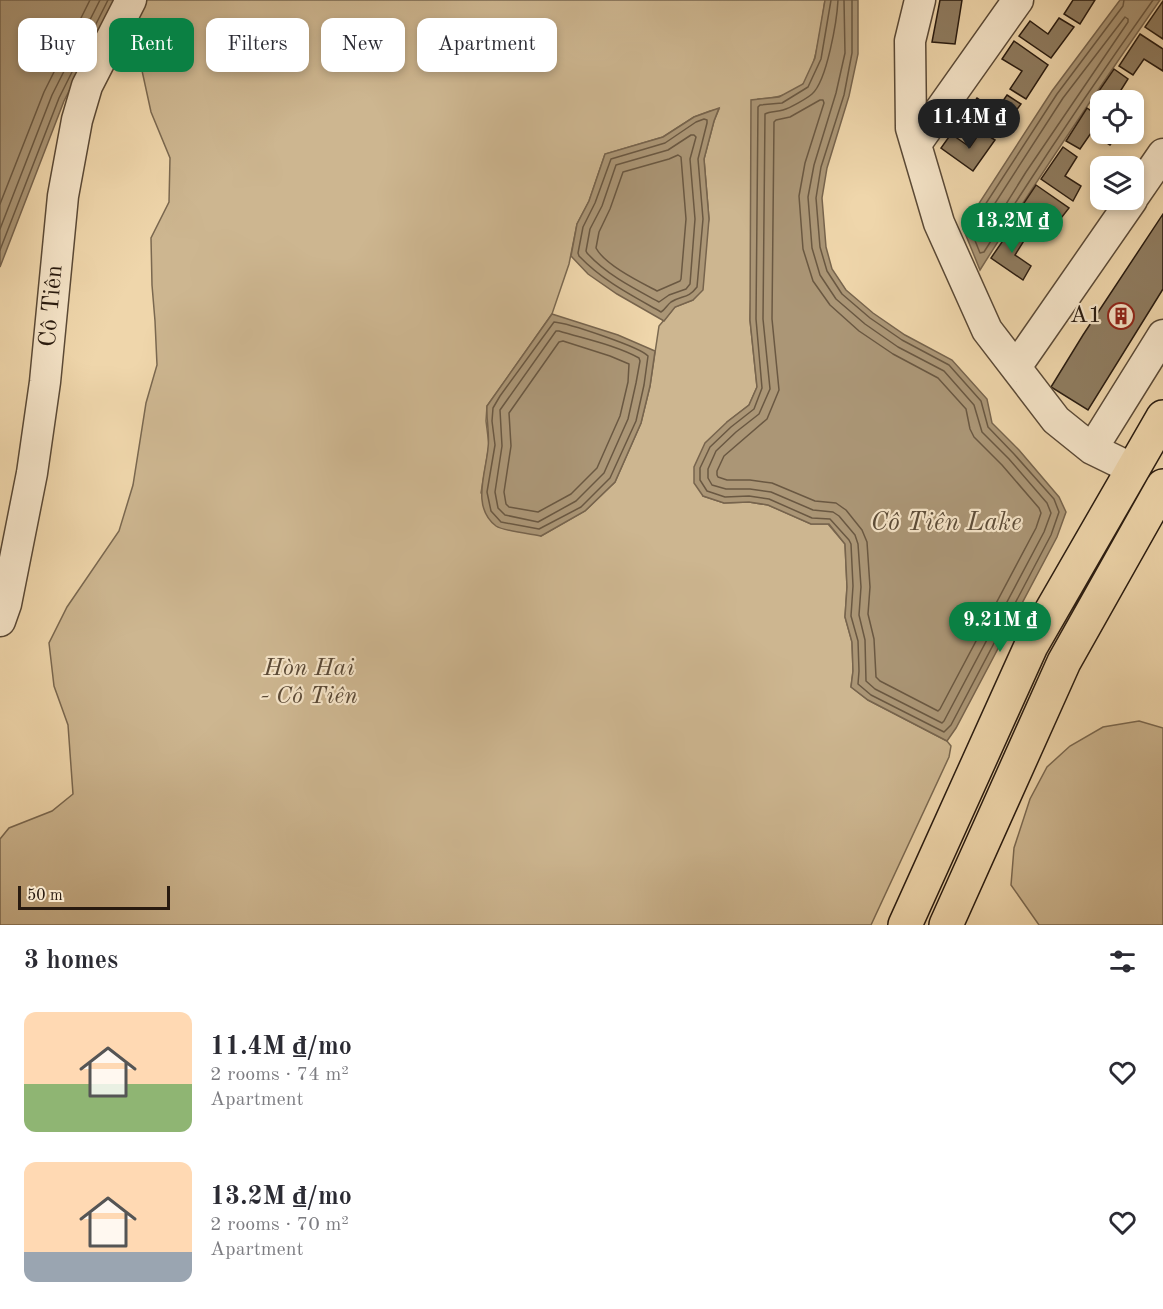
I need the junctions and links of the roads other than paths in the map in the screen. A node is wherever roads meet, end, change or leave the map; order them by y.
1 (131, 0) edge
2 (920, 0) edge
3 (1018, 0) edge
4 (916, 144) junction
5 (1163, 154) edge
6 (1144, 182) edge
7 (1125, 210) edge
8 (1163, 335) edge
9 (1016, 367) junction
10 (1163, 417) edge
11 (1092, 449) junction
12 (1133, 469) junction
13 (1163, 485) edge
14 (0, 621) edge
15 (905, 925) edge
16 (946, 925) edge

1 - 14 street, Cô Tiên
2 - 4 street
3 - 4 street
4 - 9 street
5 - 6 street
7 - 9 street
8 - 11 street
9 - 11 street
10 - 12 main road
11 - 12 street
12 - 13 main road
12 - 15 main road
13 - 16 main road

